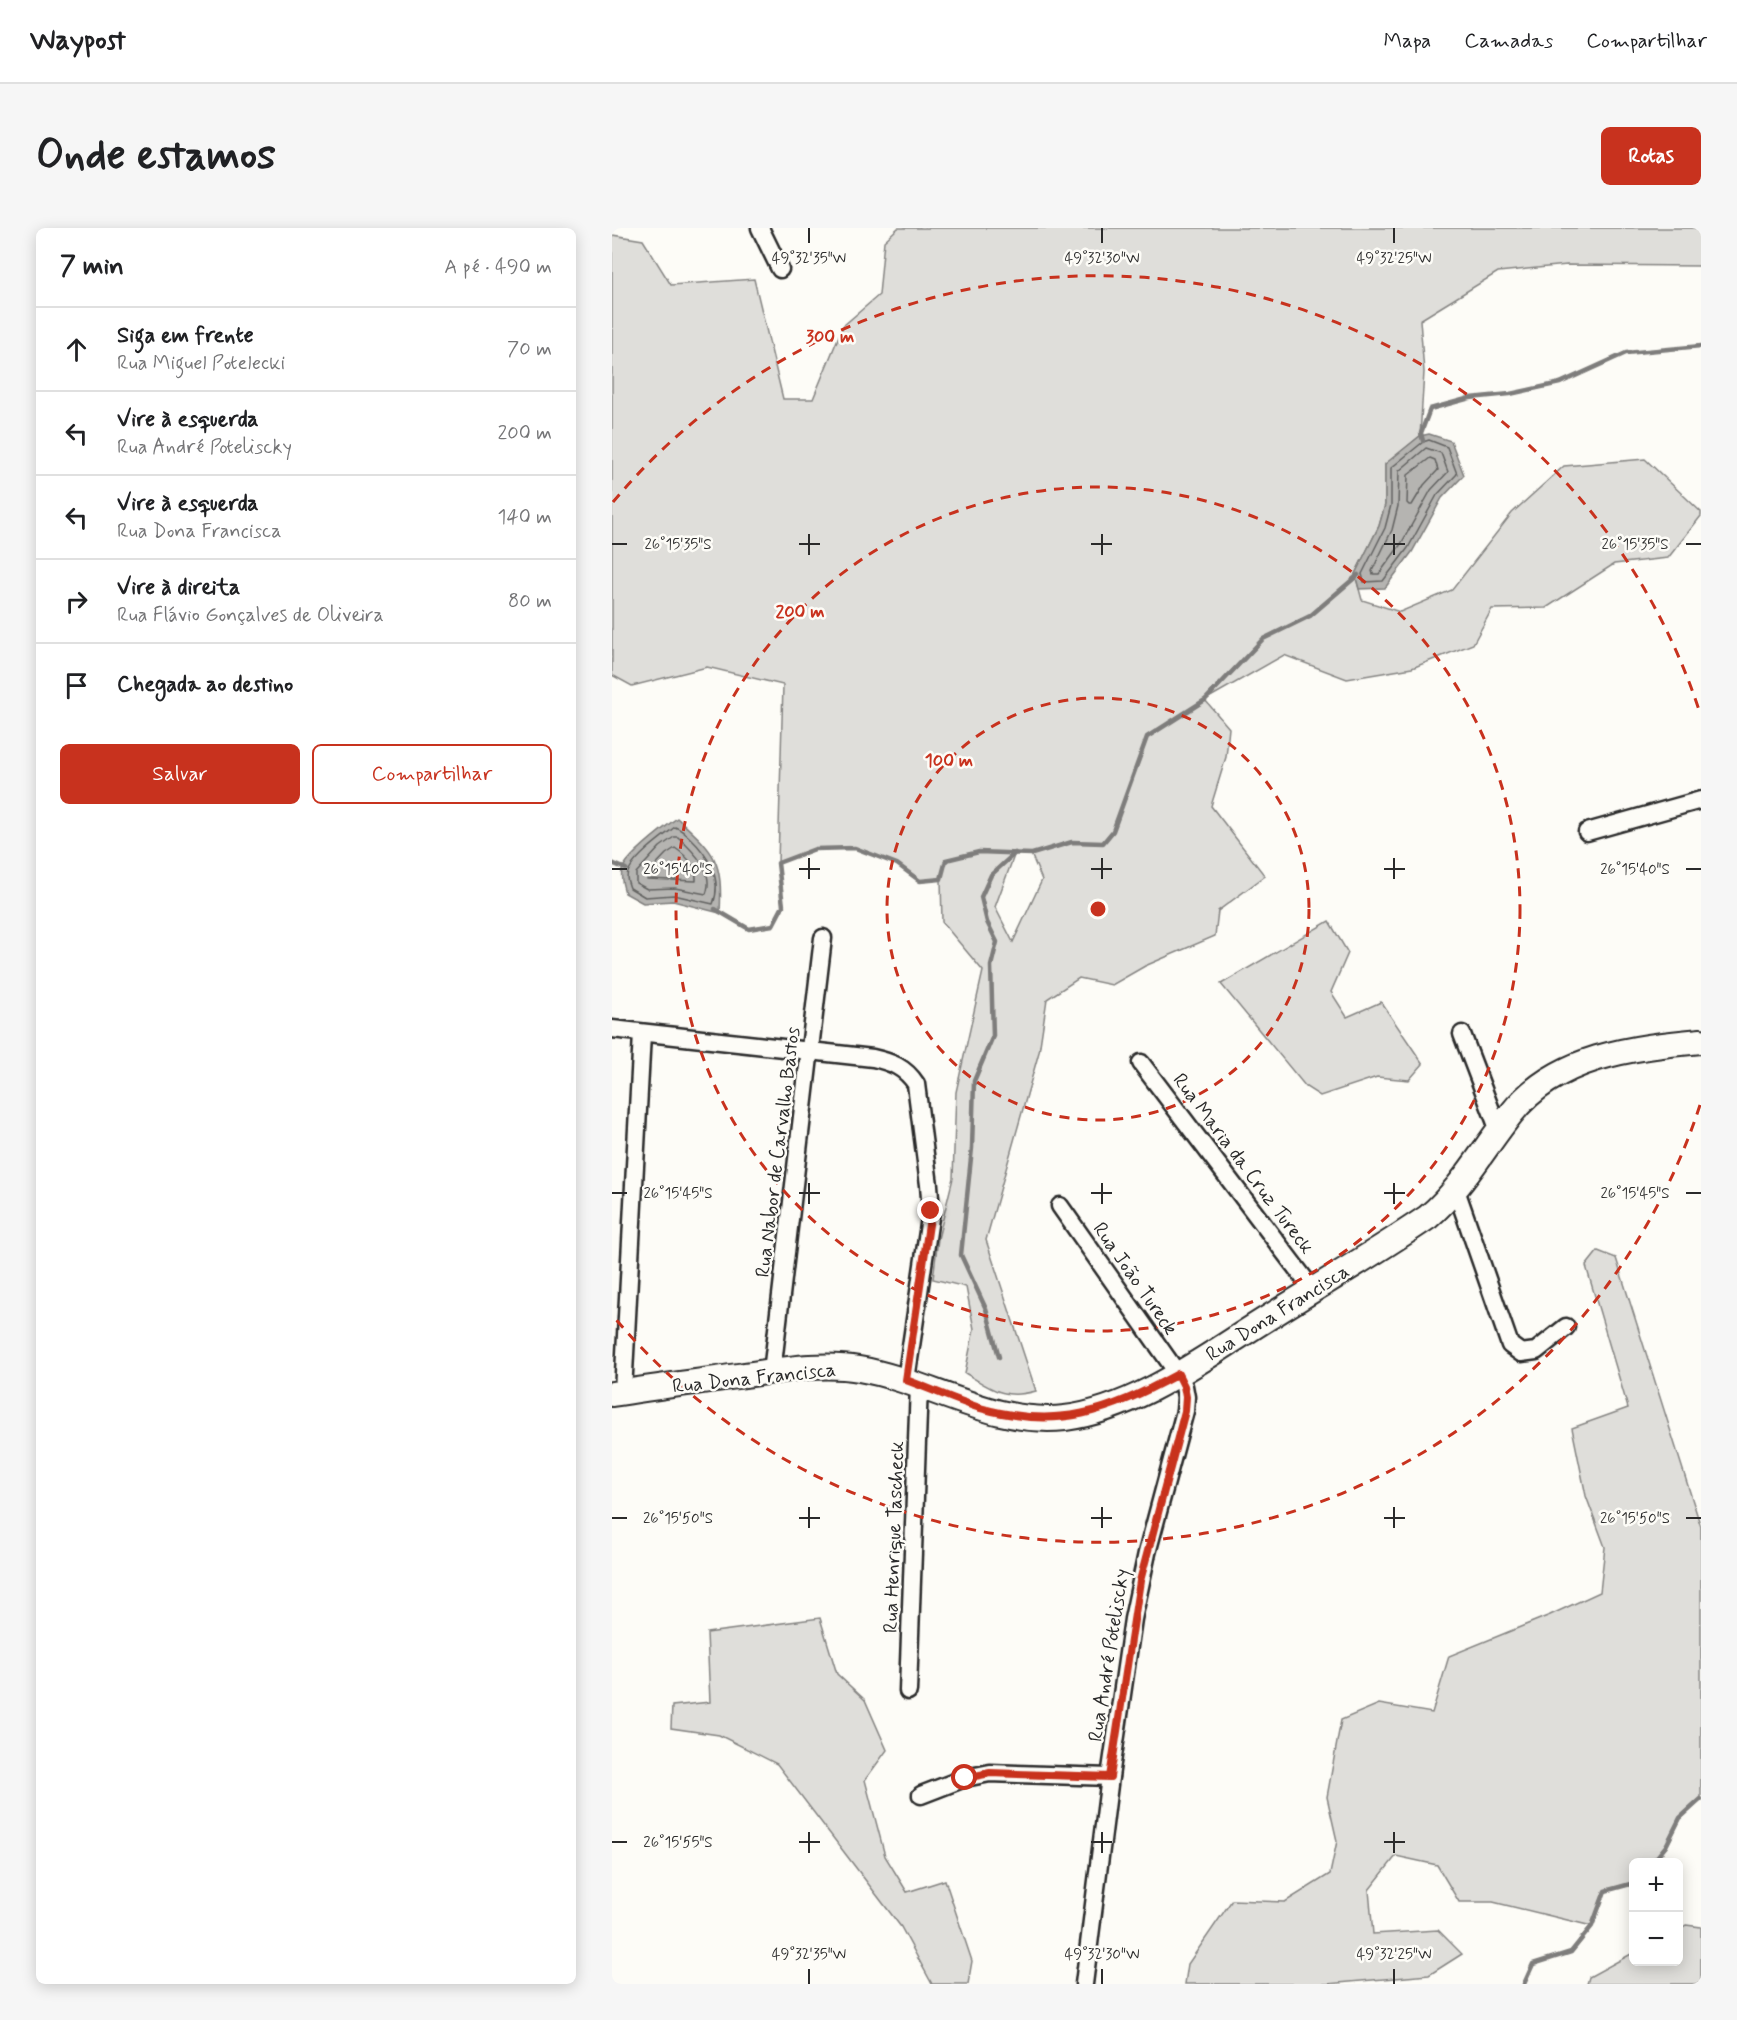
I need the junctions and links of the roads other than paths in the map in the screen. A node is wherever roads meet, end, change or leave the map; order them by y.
1 (760, 228) edge
2 (780, 269) dead end
3 (1701, 800) edge
4 (1587, 832) dead end
5 (823, 938) dead end
6 (612, 1029) edge
7 (642, 1034) junction
8 (1462, 1034) dead end
9 (1701, 1041) edge
10 (810, 1052) junction
11 (1141, 1062) dead end
12 (1499, 1131) junction
13 (1456, 1190) junction
14 (1060, 1206) dead end
15 (1313, 1290) junction
16 (1566, 1327) dead end
17 (772, 1372) junction
18 (1178, 1374) junction
19 (913, 1383) junction
20 (618, 1393) edge
21 (908, 1691) dead end
22 (1110, 1777) junction
23 (921, 1795) dead end
24 (1084, 1984) edge

1 - 2 street
3 - 4 street
5 - 10 street, Rua Nabor de Carvalho Bastos
6 - 7 street
7 - 10 street
7 - 20 street
8 - 12 street
9 - 12 main road, Rua Dona Francisca
10 - 17 street, Rua Nabor de Carvalho Bastos
10 - 19 street, Rua Henrique Tascheck
11 - 15 street, Rua Maria da Cruz Tureck
12 - 13 main road, Rua Dona Francisca
13 - 15 main road, Rua Dona Francisca
13 - 16 street
14 - 18 street, Rua João Tureck
15 - 18 main road, Rua Dona Francisca
17 - 19 main road, Rua Dona Francisca
17 - 20 main road, Rua Dona Francisca
18 - 19 main road, Rua Dona Francisca
18 - 22 street, Rua André Poteliscky
19 - 21 street, Rua Henrique Tascheck
22 - 23 street
22 - 24 street, Rua André Poteliscky

